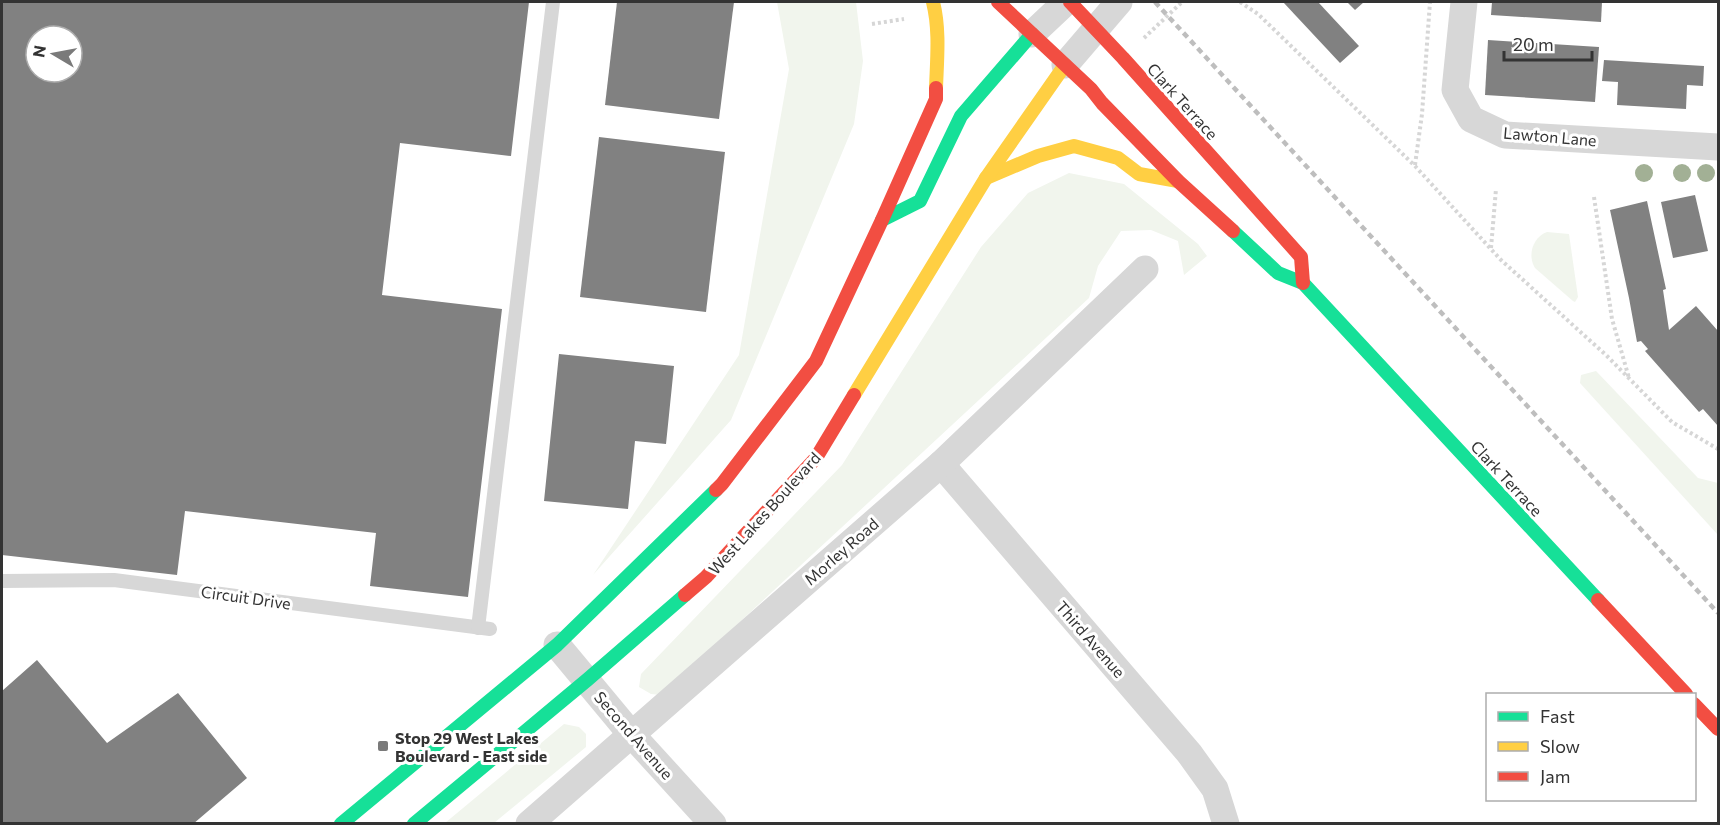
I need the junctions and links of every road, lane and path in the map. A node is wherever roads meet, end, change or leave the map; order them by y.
1 (553, 2) edge
2 (933, 2) edge
3 (998, 2) edge
4 (1068, 2) edge
5 (1119, 2) edge
6 (1182, 2) edge
7 (1240, 2) edge
8 (1430, 2) edge
9 (1464, 2) edge
10 (904, 19) dead end
11 (872, 24) dead end
12 (1096, 28) junction
13 (1032, 34) junction
14 (1137, 45) dead end
15 (1065, 65) junction
16 (1719, 147) edge
17 (1415, 165) junction
18 (986, 178) junction
19 (1178, 181) junction
20 (1496, 189) dead end
21 (1594, 197) dead end
22 (882, 220) junction
23 (1491, 248) junction
24 (1145, 269) dead end
25 (1303, 283) junction
26 (1629, 379) junction
27 (1719, 449) edge
28 (941, 464) junction
29 (2, 581) edge
30 (557, 645) junction
31 (587, 680) junction
32 (1685, 693) edge
33 (1696, 705) edge
34 (1719, 729) edge
35 (631, 734) junction
36 (341, 824) edge
37 (414, 824) edge
38 (529, 824) edge
39 (713, 824) edge
40 (1227, 824) edge

1 - 29 lane, Circuit Drive
2 - 22 main road
3 - 13 main road
4 - 12 main road
4 - 13 street
5 - 12 street, West Lakes Boulevard
6 - 14 path
7 - 17 path
8 - 17 path
9 - 16 street, Lawton Lane
10 - 11 path
12 - 15 street, West Lakes Boulevard
12 - 25 main road, Clark Terrace
13 - 15 main road
13 - 22 main road
15 - 18 main road, West Lakes Boulevard
15 - 19 main road, Clark Terrace
17 - 23 path
18 - 19 main road
18 - 31 main road, West Lakes Boulevard
19 - 25 main road, Clark Terrace
20 - 23 path
21 - 26 path
22 - 30 main road
23 - 26 path
24 - 28 street, Morley Road
25 - 32 main road, Clark Terrace
26 - 27 path
28 - 35 street, Morley Road
28 - 40 street, Third Avenue
30 - 31 street, Second Avenue
30 - 36 main road
31 - 35 street, Second Avenue
31 - 37 main road, West Lakes Boulevard
33 - 34 main road
35 - 38 street, Morley Road
35 - 39 street, Second Avenue

